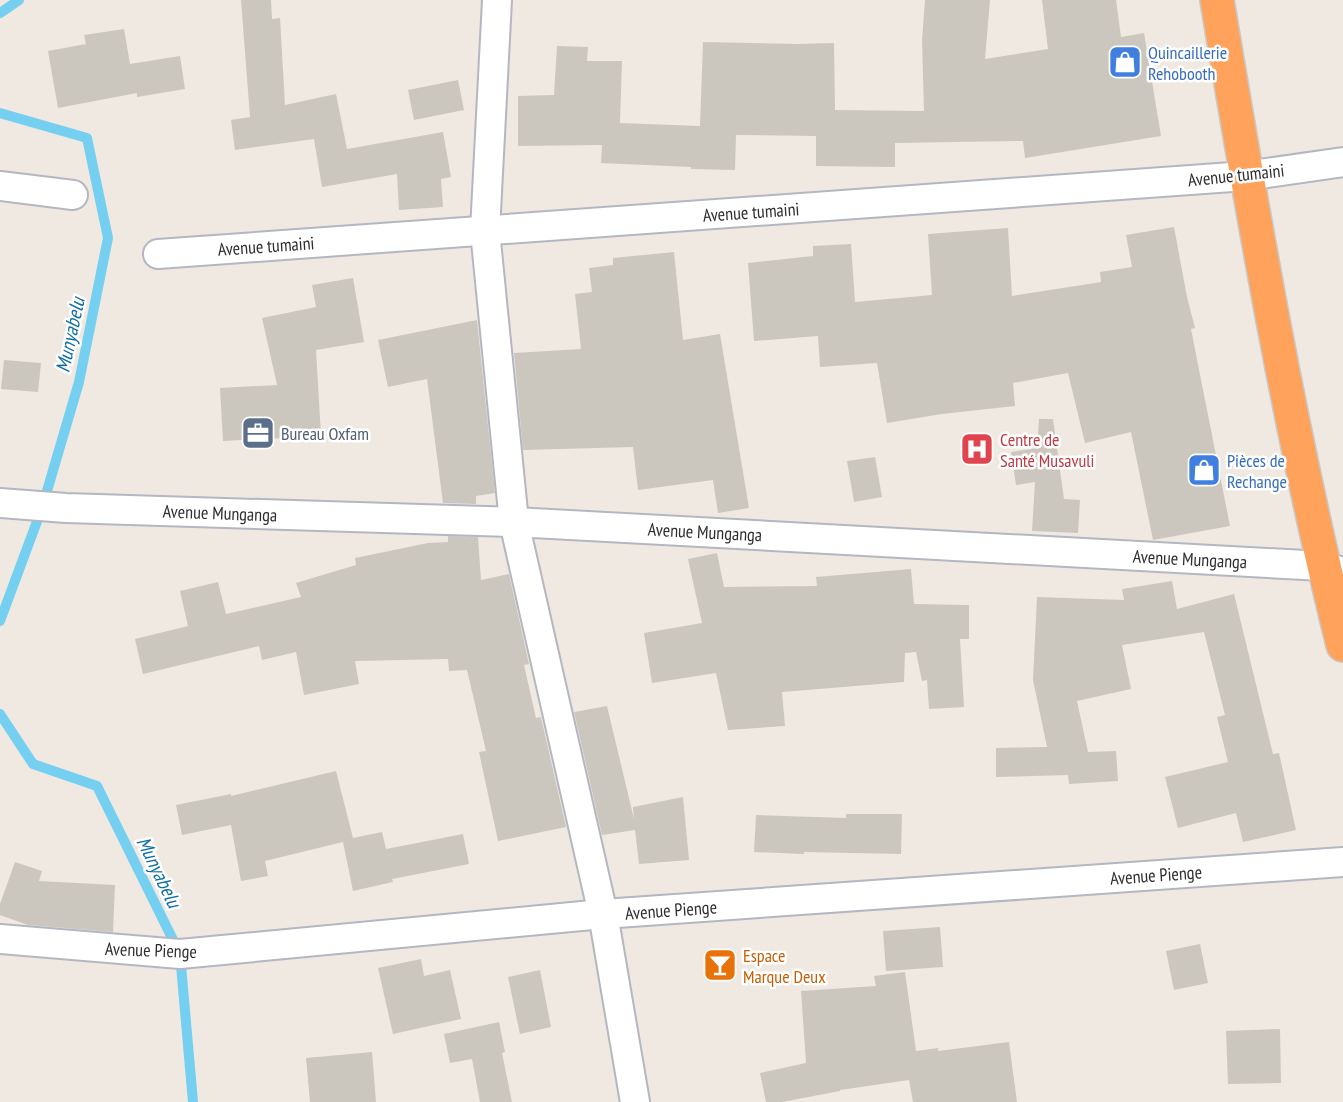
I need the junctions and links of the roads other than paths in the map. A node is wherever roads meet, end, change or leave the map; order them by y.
1 (497, 0) edge
2 (1217, 0) edge
3 (1343, 162) edge
4 (1246, 176) junction
5 (0, 186) edge
6 (73, 195) dead end
7 (485, 231) junction
8 (158, 254) dead end
9 (10, 504) edge
10 (514, 522) junction
11 (1333, 569) edge
12 (1343, 645) edge
13 (1343, 862) edge
14 (603, 914) junction
15 (0, 939) edge
16 (635, 1102) edge

1 - 7 street
2 - 4 highway
3 - 4 street, Avenue tumaini
4 - 7 street, Avenue tumaini
4 - 11 highway
5 - 6 street
7 - 8 street, Avenue tumaini
7 - 10 street
9 - 10 street, Avenue Munganga
10 - 11 street, Avenue Munganga
10 - 14 street
11 - 12 highway
13 - 14 street, Avenue Pienge
14 - 15 street, Avenue Pienge
14 - 16 street

